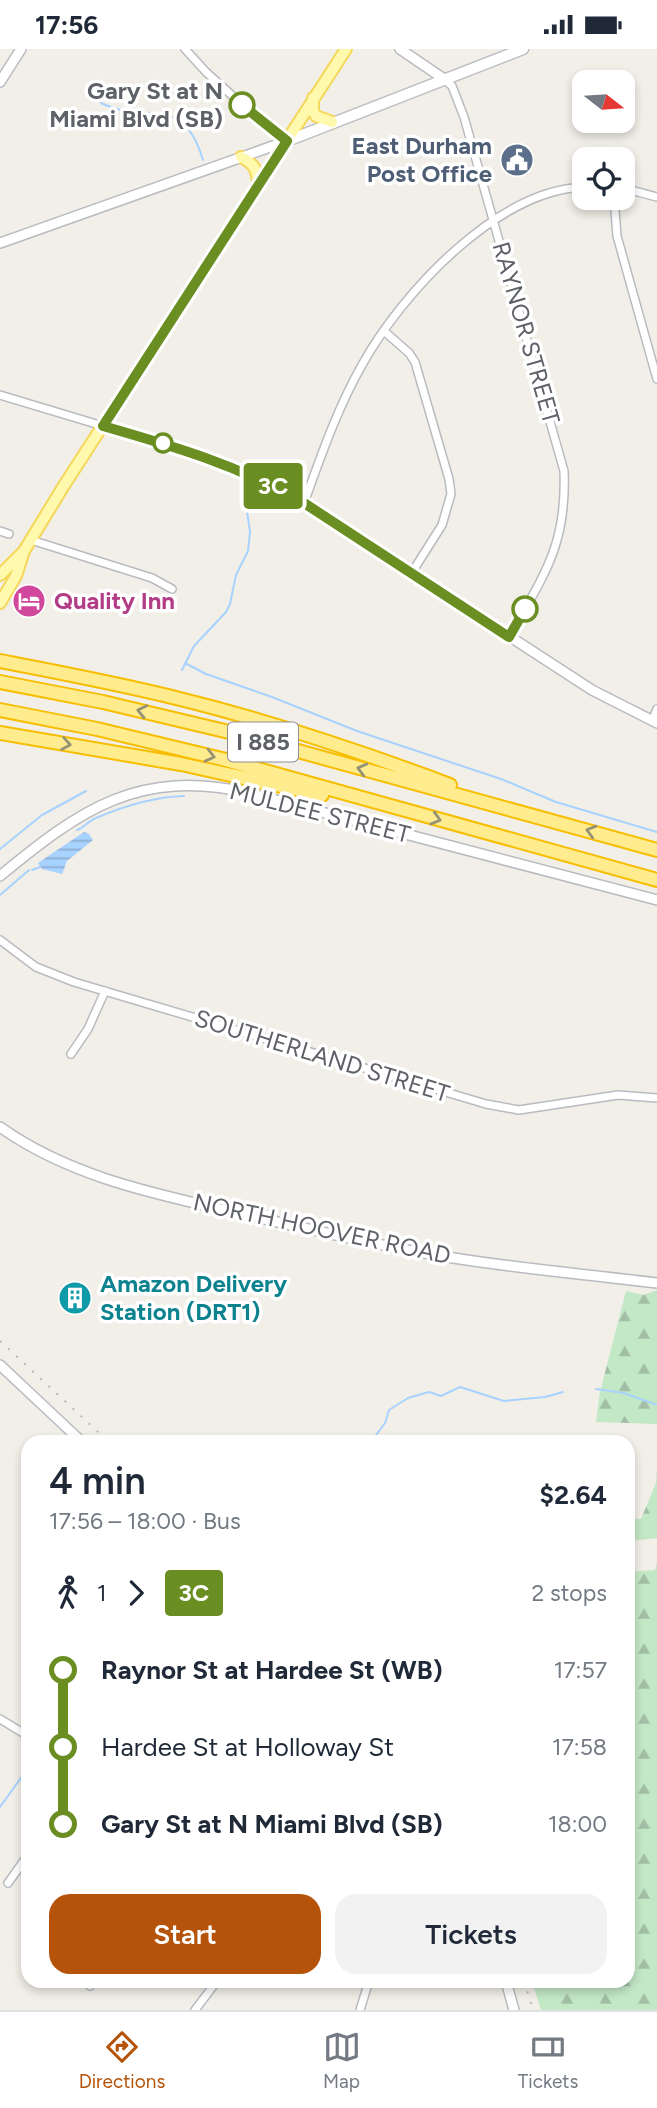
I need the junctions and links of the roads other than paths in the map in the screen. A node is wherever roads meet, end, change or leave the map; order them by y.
1 (21, 49) edge
2 (185, 49) edge
3 (346, 49) edge
4 (400, 49) edge
5 (523, 49) edge
6 (444, 79) junction
7 (0, 82) edge
8 (313, 98) junction
9 (332, 122) junction
10 (287, 141) junction
11 (241, 157) junction
12 (258, 186) junction
13 (572, 189) edge
14 (635, 191) edge
15 (657, 197) edge
16 (615, 210) edge
17 (493, 220) junction
18 (0, 243) edge
19 (384, 331) junction
20 (657, 379) edge
21 (0, 395) edge
22 (103, 426) junction
23 (304, 503) junction
24 (0, 531) edge
25 (9, 534) dead end
26 (30, 540) junction
27 (24, 551) junction
28 (411, 574) junction
29 (0, 575) edge
30 (172, 589) dead end
31 (0, 603) edge
32 (509, 637) junction
33 (0, 661) edge
34 (0, 682) edge
35 (657, 709) edge
36 (0, 710) edge
37 (654, 722) edge
38 (0, 733) edge
39 (370, 800) junction
40 (523, 812) junction
41 (657, 850) edge
42 (0, 876) edge
43 (657, 880) edge
44 (657, 901) edge
45 (0, 940) edge
46 (105, 991) junction
47 (71, 1054) dead end
48 (657, 1098) edge
49 (0, 1127) edge
50 (657, 1283) edge
51 (0, 1365) edge
52 (75, 1435) edge
53 (0, 1719) edge
54 (21, 1732) edge
55 (21, 1865) edge
56 (8, 1883) dead end
57 (212, 1988) edge
58 (367, 1988) edge
59 (508, 1988) edge
60 (195, 2010) edge
61 (360, 2010) edge
62 (514, 2010) edge

1 - 7 street
2 - 10 street
3 - 8 main road
4 - 6 street, RAYNOR STREET
5 - 6 main road
6 - 9 main road
6 - 17 street, RAYNOR STREET
8 - 9 main road
8 - 10 main road
9 - 10 main road
10 - 11 street
10 - 12 main road
11 - 12 main road
11 - 18 street
12 - 22 main road
13 - 17 street
14 - 15 street
16 - 20 street
17 - 19 street
17 - 32 street, RAYNOR STREET
19 - 23 street
19 - 28 street
21 - 22 street
22 - 23 street
22 - 26 main road
23 - 28 street
24 - 25 street
26 - 27 main road
26 - 30 street
27 - 29 main road
27 - 31 main road
28 - 32 street
32 - 37 street
33 - 40 highway
40 -> 34 highway, I 885
35 - 37 street
36 -> 39 highway, I 885
38 -> 39 highway
39 -> 43 highway, I 885
41 -> 40 highway, I 885
42 - 44 street, MULDEE STREET
45 - 46 street, SOUTHERLAND STREET
46 - 47 street
46 - 48 street, SOUTHERLAND STREET
49 - 50 street, NORTH HOOVER ROAD
51 - 52 street
53 - 54 street
55 - 56 street
57 - 60 street
58 - 61 street
59 - 62 street

